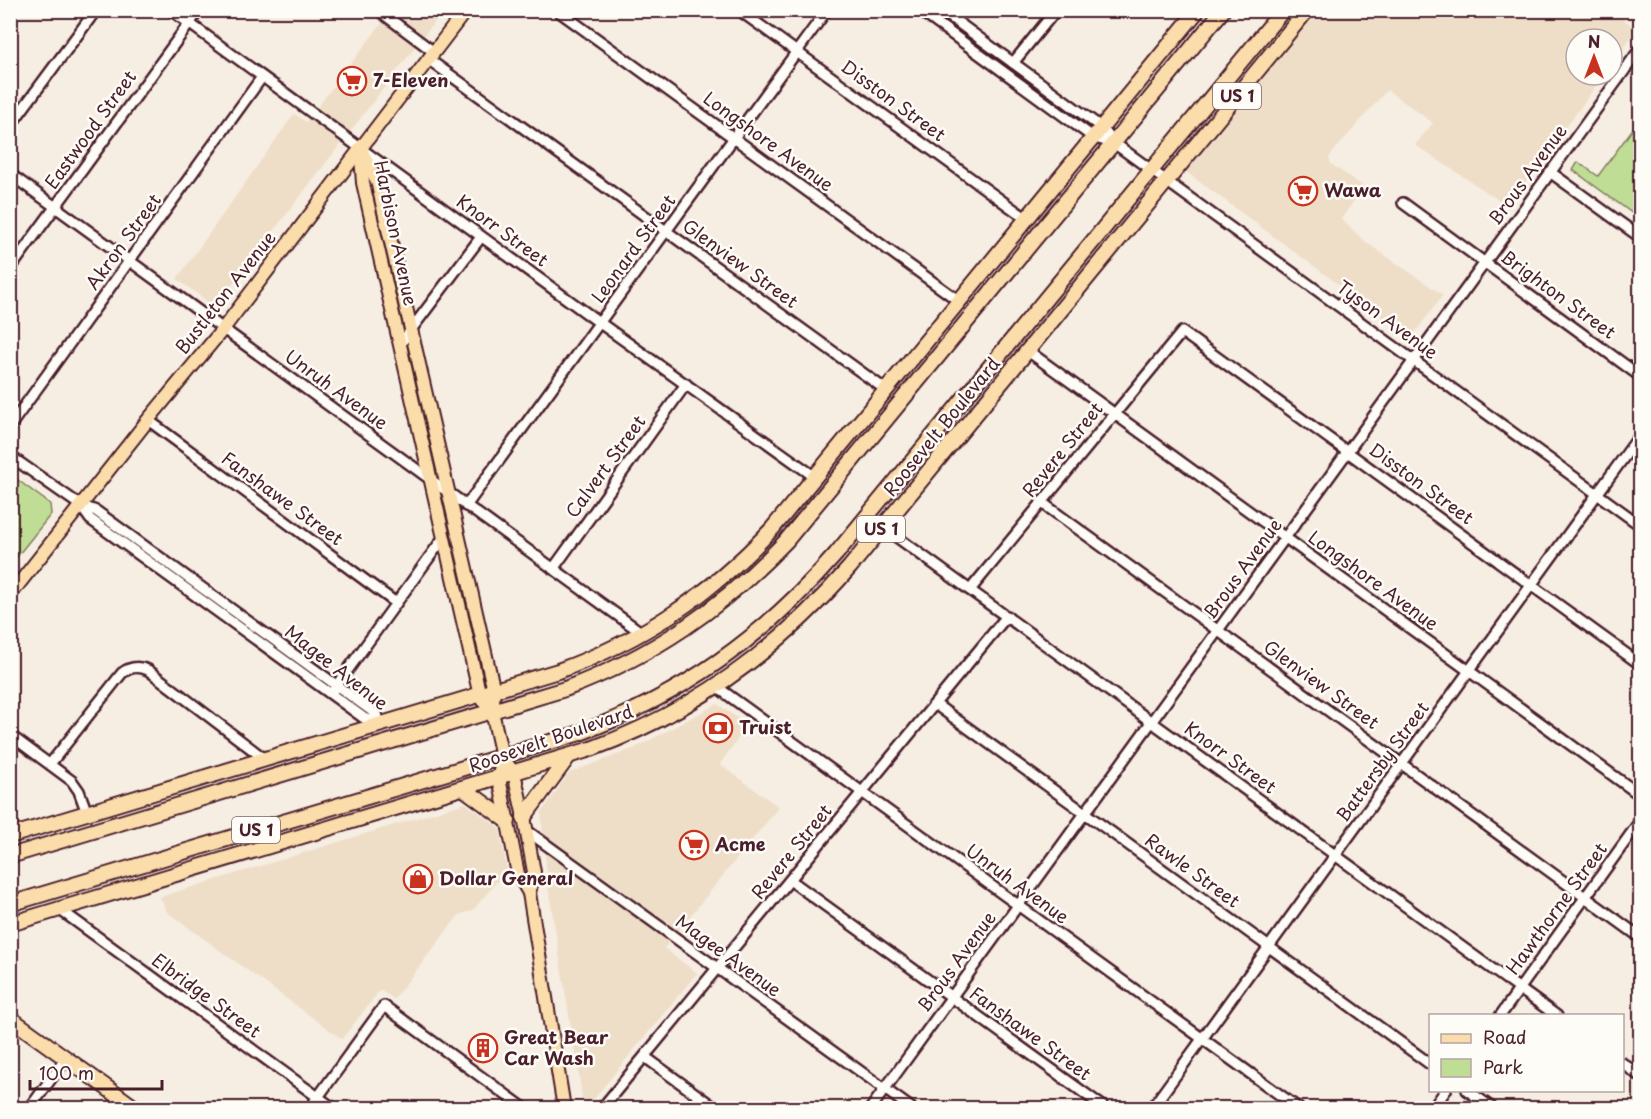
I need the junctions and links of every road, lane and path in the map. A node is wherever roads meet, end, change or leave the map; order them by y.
1 (96, 10) edge
2 (171, 10) edge
3 (199, 10) edge
4 (378, 10) edge
5 (466, 10) edge
6 (557, 10) edge
7 (739, 10) edge
8 (828, 10) edge
9 (920, 10) edge
10 (941, 10) edge
11 (1056, 10) edge
12 (1198, 10) edge
13 (1212, 10) edge
14 (1223, 10) edge
15 (1282, 10) edge
16 (1307, 10) edge
17 (189, 24) junction
18 (989, 46) junction
19 (1641, 49) edge
20 (796, 52) junction
21 (431, 56) junction
22 (981, 56) junction
23 (1183, 59) junction
24 (1013, 63) junction
25 (262, 77) junction
26 (10, 126) edge
27 (1098, 133) junction
28 (735, 138) junction
29 (1114, 143) junction
30 (360, 148) junction
31 (1151, 170) junction
32 (1550, 172) junction
33 (10, 174) edge
34 (1167, 181) junction
35 (1403, 203) dead end
36 (55, 207) junction
37 (1027, 219) junction
38 (668, 231) junction
39 (481, 237) junction
40 (1641, 237) edge
41 (1485, 262) junction
42 (130, 263) junction
43 (10, 269) edge
44 (959, 301) junction
45 (600, 323) junction
46 (223, 329) junction
47 (410, 331) junction
48 (1182, 332) joint
49 (401, 343) junction
50 (1028, 351) junction
51 (1414, 361) junction
52 (1641, 376) edge
53 (686, 384) junction
54 (886, 390) junction
55 (1114, 414) junction
56 (147, 420) junction
57 (10, 426) edge
58 (1641, 435) edge
59 (1348, 452) junction
60 (10, 456) edge
61 (815, 477) junction
62 (432, 480) junction
63 (448, 492) junction
64 (1598, 494) junction
65 (1041, 502) junction
66 (80, 506) junction
67 (466, 506) junction
68 (1641, 525) edge
69 (883, 527) junction
70 (444, 537) junction
71 (1286, 538) junction
72 (553, 569) junction
73 (1532, 585) junction
74 (970, 590) junction
75 (10, 595) edge
76 (396, 603) junction
77 (1006, 616) junction
78 (1218, 631) junction
79 (642, 633) junction
80 (1641, 664) edge
81 (1469, 671) junction
82 (717, 687) junction
83 (333, 689) junction
84 (494, 692) junction
85 (480, 696) junction
86 (935, 704) junction
87 (492, 711) junction
88 (1152, 722) junction
89 (382, 725) junction
90 (10, 735) edge
91 (502, 757) junction
92 (568, 757) junction
93 (266, 760) junction
94 (50, 764) junction
95 (1402, 764) junction
96 (514, 773) junction
97 (499, 777) junction
98 (463, 788) junction
99 (166, 789) junction
100 (862, 792) junction
101 (1641, 795) edge
102 (384, 812) junction
103 (87, 813) junction
104 (1086, 813) junction
105 (301, 817) junction
106 (508, 820) junction
107 (1641, 821) edge
108 (525, 823) junction
109 (104, 828) junction
110 (10, 836) edge
111 (1336, 855) junction
112 (10, 856) edge
113 (164, 858) junction
114 (790, 880) junction
115 (529, 893) junction
116 (1586, 897) junction
117 (91, 900) junction
118 (10, 904) edge
119 (1018, 906) junction
120 (59, 909) junction
121 (10, 924) edge
122 (1641, 937) edge
123 (1269, 948) junction
124 (718, 968) junction
125 (1520, 988) junction
126 (952, 998) junction
127 (1501, 1014) edge
128 (1554, 1014) edge
129 (10, 1018) edge
130 (1203, 1039) junction
131 (645, 1057) junction
132 (66, 1058) junction
133 (1429, 1063) edge
134 (1624, 1064) edge
135 (1641, 1076) edge
136 (885, 1090) junction
137 (1444, 1092) edge
138 (1470, 1092) edge
139 (318, 1097) junction
140 (30, 1108) edge
141 (135, 1108) edge
142 (310, 1108) edge
143 (333, 1108) edge
144 (524, 1108) edge
145 (564, 1108) edge
146 (602, 1108) edge
147 (715, 1108) edge
148 (872, 1108) edge
149 (911, 1108) edge
150 (1105, 1108) edge
151 (1152, 1108) edge
152 (1299, 1108) edge
153 (1432, 1108) edge
154 (1492, 1108) edge

1 - 26 street
2 - 17 street, Knorr Street
3 - 17 street, Eastwood Street
4 - 21 street, Glenview Street
5 - 21 main road, Bustleton Avenue
6 - 28 street, Longshore Avenue
7 - 20 street, Disston Street
8 - 20 street, Leonard Street
9 - 22 street, Tyson Avenue
10 - 18 street, Tyson Avenue
11 - 24 street
12 - 27 highway
13 - 23 highway
14 - 23 highway, US 1
15 - 31 highway, Roosevelt Boulevard / US 1
16 - 34 highway, Roosevelt Boulevard / US 1
17 - 25 street, Knorr Street
17 - 36 street, Eastwood Street
18 - 22 street
18 - 24 street, Tyson Avenue
19 - 32 street, Brous Avenue
20 - 28 street, Leonard Street
20 - 37 street, Disston Street
21 - 30 main road, Bustleton Avenue
21 - 38 street, Glenview Street
22 - 27 street, Tyson Avenue
23 - 29 highway, US 1
24 - 27 street, Tyson Avenue
25 - 30 street, Knorr Street
25 - 42 street, Akron Street
27 - 29 street, Tyson Avenue
27 - 37 highway
28 - 38 street, Leonard Street
28 - 44 street, Longshore Avenue
29 - 31 street, Tyson Avenue
29 - 87 highway, US 1
30 - 39 street, Knorr Street
30 - 46 main road, Bustleton Avenue
30 - 47 main road, Harbison Avenue
30 - 49 main road, Harbison Avenue
31 - 34 street, Tyson Avenue
31 - 91 highway, Roosevelt Boulevard / US 1
32 - 40 street
32 - 41 street, Brous Avenue
33 - 36 street, Unruh Avenue
34 - 50 highway, Roosevelt Boulevard / US 1
34 - 51 street, Tyson Avenue
35 - 41 street, Brighton Street
36 - 42 street, Unruh Avenue
36 - 43 street, Eastwood Street
37 - 44 highway
38 - 45 street, Leonard Street
38 - 54 street, Glenview Street
39 - 45 street, Knorr Street
39 - 47 street
41 - 51 street, Brous Avenue
41 - 52 street, Brighton Street
42 - 46 street, Unruh Avenue
42 - 57 street, Akron Street
44 - 54 highway
45 - 53 street, Knorr Street
45 - 67 street, Leonard Street
46 - 56 main road, Bustleton Avenue
46 - 62 street, Unruh Avenue
47 - 49 street
47 - 63 main road, Harbison Avenue
48 - 55 street, Revere Street
48 - 59 street, Disston Street
49 - 62 main road, Harbison Avenue
50 - 55 street, Longshore Avenue
50 - 69 highway, Roosevelt Boulevard / US 1
51 - 59 street, Brous Avenue
51 - 64 street, Tyson Avenue
53 - 61 street, Knorr Street
53 - 72 street, Calvert Street
54 - 61 highway
55 - 65 street, Revere Street
55 - 71 street, Longshore Avenue
56 - 66 main road, Bustleton Avenue
56 - 76 street, Fanshawe Street
58 - 64 street, Battersby Street
59 - 71 street, Brous Avenue
59 - 73 street, Disston Street
60 - 66 street, Magee Avenue
61 - 79 highway
62 - 63 street, Unruh Avenue
62 - 70 main road, Harbison Avenue
63 - 67 street, Unruh Avenue
63 - 84 main road, Harbison Avenue
64 - 68 street, Tyson Avenue
64 - 73 street, Battersby Street
65 - 74 street, Revere Street
65 - 78 street, Glenview Street
66 - 75 main road, Bustleton Avenue
66 - 83 street, Magee Avenue
67 - 72 street, Unruh Avenue
69 - 74 street, Knorr Street
69 - 82 highway, Roosevelt Boulevard / US 1
70 - 76 street
70 - 85 main road, Harbison Avenue
71 - 78 street, Brous Avenue
71 - 81 street, Longshore Avenue
72 - 79 street, Unruh Avenue
73 - 80 street, Disston Street
73 - 81 street, Battersby Street
74 - 77 street, Knorr Street
76 - 83 street
77 - 86 street, Revere Street
77 - 88 street, Knorr Street
78 - 88 street, Brous Avenue
78 - 95 street, Glenview Street
79 - 84 highway
81 - 95 street, Battersby Street
81 - 101 street, Longshore Avenue
82 - 92 highway, Roosevelt Boulevard / US 1
82 - 100 street, Unruh Avenue
83 - 89 street, Magee Avenue
84 - 85 highway
84 - 87 main road, Harbison Avenue
85 - 87 main road, Harbison Avenue
85 - 89 highway
86 - 100 street, Revere Street
86 - 104 street, Rawle Street
87 - 91 main road, Harbison Avenue
87 - 109 highway, US 1
88 - 104 street, Brous Avenue
88 - 111 street, Knorr Street
89 - 93 highway
90 - 94 street
91 - 96 main road, Harbison Avenue
91 - 97 main road, Harbison Avenue
91 - 105 highway, Roosevelt Boulevard / US 1
92 - 96 highway, Roosevelt Boulevard / US 1
92 - 108 highway
93 - 94 street
93 - 99 highway
94 - 103 street
95 - 111 street, Battersby Street
95 - 116 street, Glenview Street
96 - 97 highway, Roosevelt Boulevard / US 1
96 - 108 main road, Harbison Avenue
97 - 98 highway, Roosevelt Boulevard / US 1
97 - 106 main road, Harbison Avenue
98 - 102 highway, Roosevelt Boulevard / US 1
98 - 106 highway
99 - 103 highway
99 - 109 highway
100 - 114 street, Revere Street
100 - 119 street, Unruh Avenue
102 - 105 highway
102 - 117 highway, Roosevelt Boulevard / US 1
103 - 110 highway
104 - 119 street, Brous Avenue
104 - 123 street, Rawle Street
105 - 113 highway, Roosevelt Boulevard / US 1
106 - 115 main road, Harbison Avenue
107 - 116 street, Hawthorne Street
108 - 115 main road, Harbison Avenue
108 - 124 street, Magee Avenue
109 - 112 highway, US 1
111 - 123 street, Battersby Street
111 - 125 street, Knorr Street
113 - 117 highway
113 - 118 highway, Roosevelt Boulevard / US 1
114 - 124 street, Revere Street
114 - 126 street, Fanshawe Street
115 - 145 main road, Harbison Avenue
116 - 122 street, Glenview Street
116 - 125 street, Hawthorne Street
117 - 120 highway, Roosevelt Boulevard / US 1
119 - 126 street, Brous Avenue
119 - 130 street, Unruh Avenue
120 - 121 highway, Roosevelt Boulevard / US 1
120 - 139 street, Elbridge Street
123 - 130 street, Battersby Street
123 - 133 street, Rawle Street
124 - 131 street, Revere Street
124 - 136 street, Magee Avenue
125 - 127 street, Hawthorne Street
125 - 128 street, Knorr Street
126 - 136 street, Brous Avenue
126 - 150 street, Fanshawe Street
129 - 132 highway
130 - 151 street, Battersby Street
130 - 152 street, Unruh Avenue
131 - 146 street, Revere Street
131 - 147 street
132 - 140 street
132 - 141 highway
134 - 135 street
136 - 148 street, Brous Avenue
136 - 149 street, Magee Avenue
137 - 153 street
138 - 154 street
139 - 142 street
139 - 143 street, Elbridge Street
139 - 144 street

